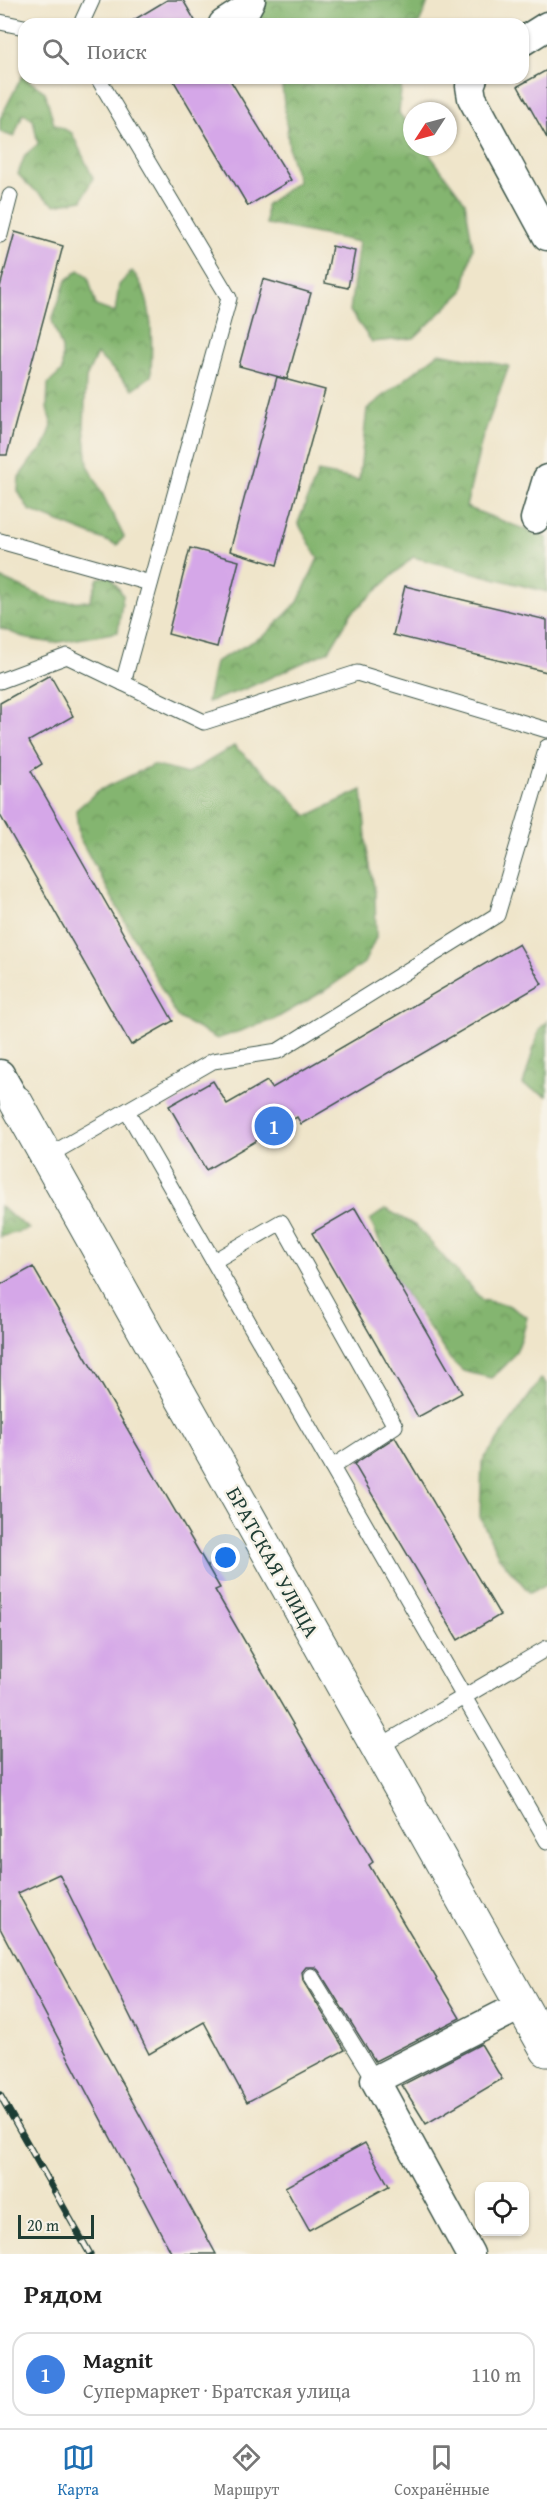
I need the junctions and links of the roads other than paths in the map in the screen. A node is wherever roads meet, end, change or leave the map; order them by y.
1 (92, 0) edge
2 (251, 0) edge
3 (84, 18) edge
4 (232, 18) edge
5 (0, 22) edge
6 (18, 26) edge
7 (547, 26) edge
8 (529, 37) edge
9 (102, 84) edge
10 (471, 84) edge
11 (10, 196) dead end
12 (0, 235) edge
13 (547, 236) edge
14 (547, 479) edge
15 (535, 519) dead end
16 (0, 541) edge
17 (150, 583) junction
18 (0, 681) edge
19 (123, 683) junction
20 (547, 730) edge
21 (547, 747) edge
22 (8, 1088) edge
23 (127, 1111) junction
24 (46, 1157) junction
25 (214, 1262) junction
26 (332, 1467) junction
27 (547, 1648) edge
28 (464, 1696) junction
29 (377, 1748) junction
30 (547, 1841) edge
31 (311, 1976) dead end
32 (522, 2005) junction
33 (547, 2050) edge
34 (375, 2080) junction
35 (470, 2254) edge

1 - 3 lane
2 - 4 street
5 - 6 lane
7 - 8 street
9 - 17 lane
10 - 13 street
11 - 12 lane
14 - 15 street
16 - 17 lane
17 - 19 lane
18 - 19 lane
19 - 20 lane
21 - 23 lane
22 - 24 street, БРАТСКАЯ УЛИЦА
23 - 24 lane
23 - 25 lane
24 - 29 street, БРАТСКАЯ УЛИЦА
25 - 26 lane
25 - 26 lane
26 - 28 lane
27 - 28 lane
28 - 29 lane
28 - 30 lane
29 - 32 street, БРАТСКАЯ УЛИЦА
31 - 34 lane
32 - 33 street, БРАТСКАЯ УЛИЦА
32 - 34 street
34 - 35 street

